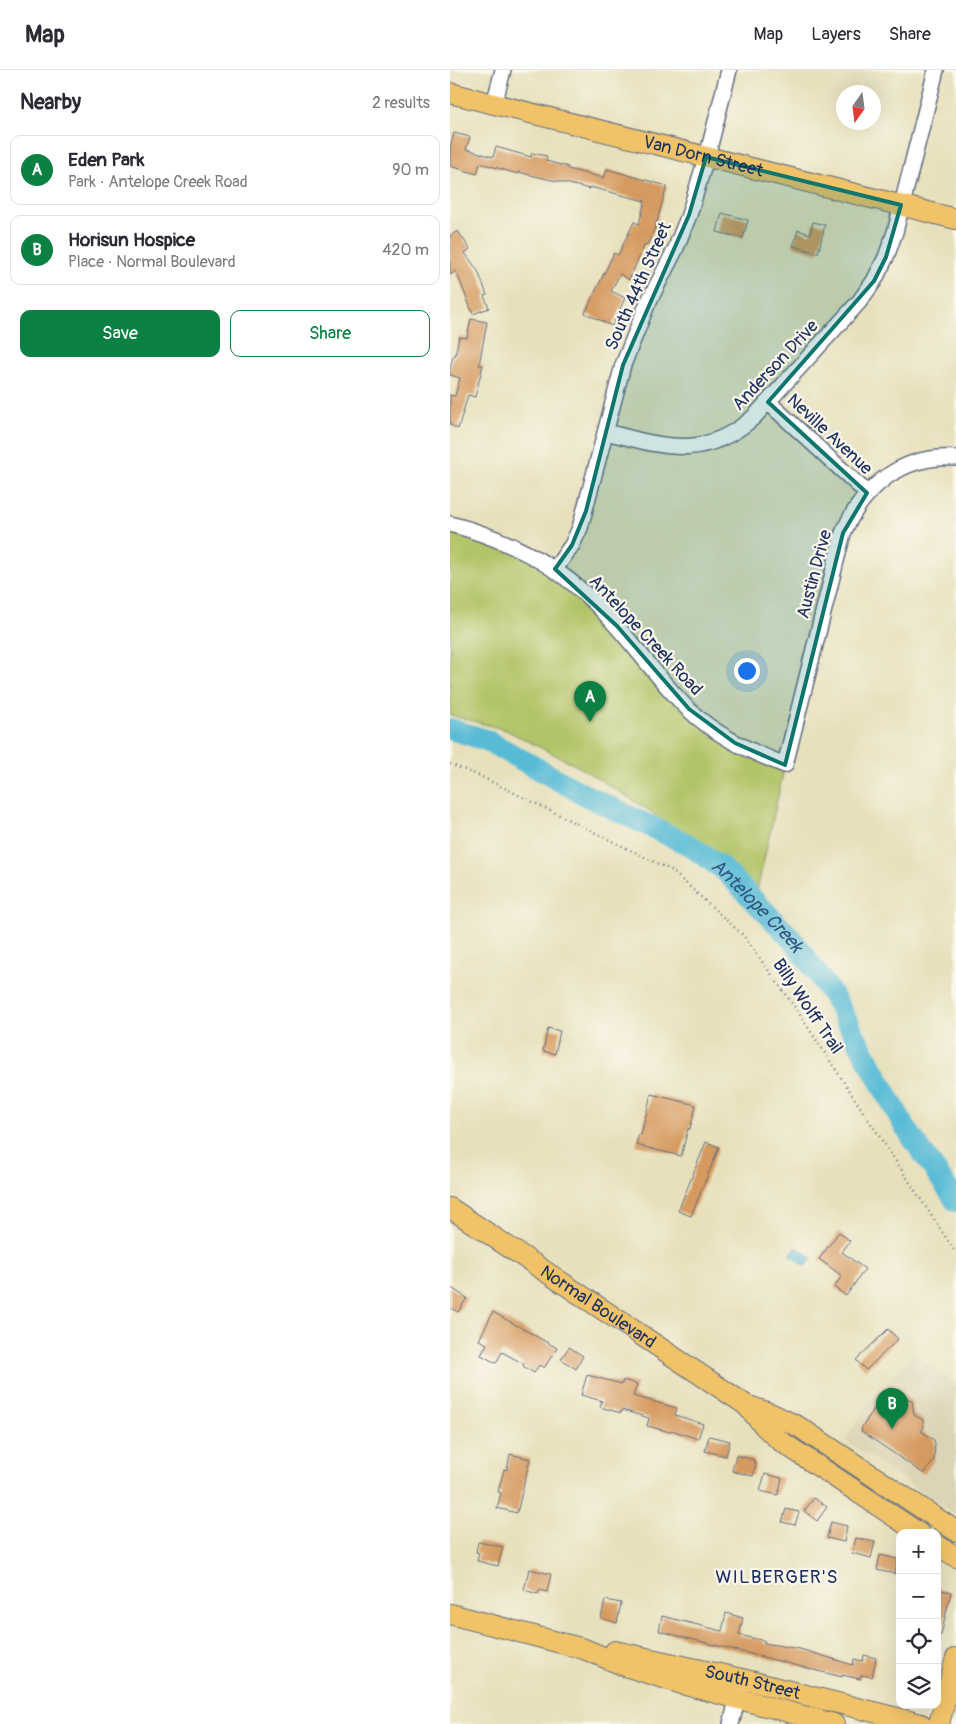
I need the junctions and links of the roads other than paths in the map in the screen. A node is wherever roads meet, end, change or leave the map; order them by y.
1 (503, 70) edge
2 (728, 70) edge
3 (936, 70) edge
4 (450, 93) edge
5 (494, 104) junction
6 (706, 157) junction
7 (901, 206) junction
8 (956, 219) edge
9 (768, 402) junction
10 (606, 432) junction
11 (956, 458) edge
12 (867, 493) junction
13 (450, 524) edge
14 (555, 569) junction
15 (785, 765) joint
16 (450, 1208) edge
17 (746, 1405) junction
18 (913, 1529) edge
19 (956, 1531) edge
20 (941, 1548) edge
21 (956, 1557) edge
22 (450, 1614) edge
23 (584, 1649) junction
24 (956, 1658) edge
25 (742, 1679) junction
26 (737, 1700) junction
27 (731, 1724) edge
28 (834, 1724) edge
29 (921, 1724) edge
30 (939, 1724) edge

1 - 5 street
2 - 6 street, South 44th Street
3 - 7 street, Anderson Drive
4 - 5 main road, Van Dorn Street
5 - 6 main road, Van Dorn Street
6 - 7 main road, Van Dorn Street
6 - 10 street, South 44th Street
7 - 8 main road, Van Dorn Street
7 - 9 street, Anderson Drive
9 - 10 street, Anderson Drive
9 - 12 street, Neville Avenue
10 - 14 street, South 44th Street
11 - 12 street, Austin Drive
12 - 15 street, Austin Drive
13 - 14 street, Antelope Creek Road
14 - 15 street, Antelope Creek Road
16 - 17 main road, Normal Boulevard
17 - 18 main road, Normal Boulevard
17 - 19 main road, Normal Boulevard
20 - 21 main road
22 - 23 main road, South Street
23 - 25 main road, South Street
23 - 26 main road, South Street
24 - 30 main road
25 - 26 street
25 - 29 main road, South Street
26 - 27 street
26 - 28 main road, South Street

